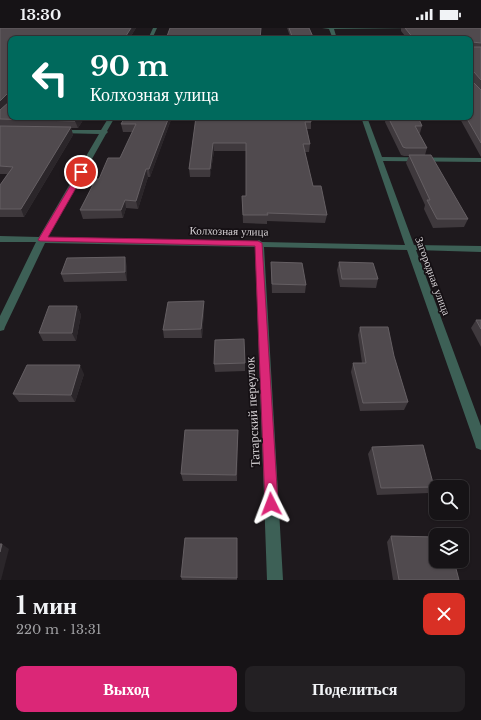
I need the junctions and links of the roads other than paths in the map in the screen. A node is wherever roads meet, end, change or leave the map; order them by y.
1 (324, 28) edge
2 (331, 28) edge
3 (418, 28) edge
4 (111, 120) edge
5 (365, 120) edge
6 (52, 131) edge
7 (105, 132) junction
8 (380, 159) junction
9 (481, 160) edge
10 (0, 239) edge
11 (42, 240) junction
12 (258, 243) junction
13 (410, 248) junction
14 (481, 249) edge
15 (0, 327) edge
16 (481, 444) edge
17 (275, 580) edge

1 - 2 street
2 - 3 street
4 - 7 street
5 - 8 street, Загородная улица
6 - 7 street
7 - 11 street
8 - 9 street
8 - 13 street, Загородная улица
10 - 11 street, Колхозная улица
11 - 12 street, Колхозная улица
11 - 15 street
12 - 13 street, Колхозная улица
12 - 17 street, Татарский переулок
13 - 14 street, Колхозная улица
13 - 16 street, Загородная улица

